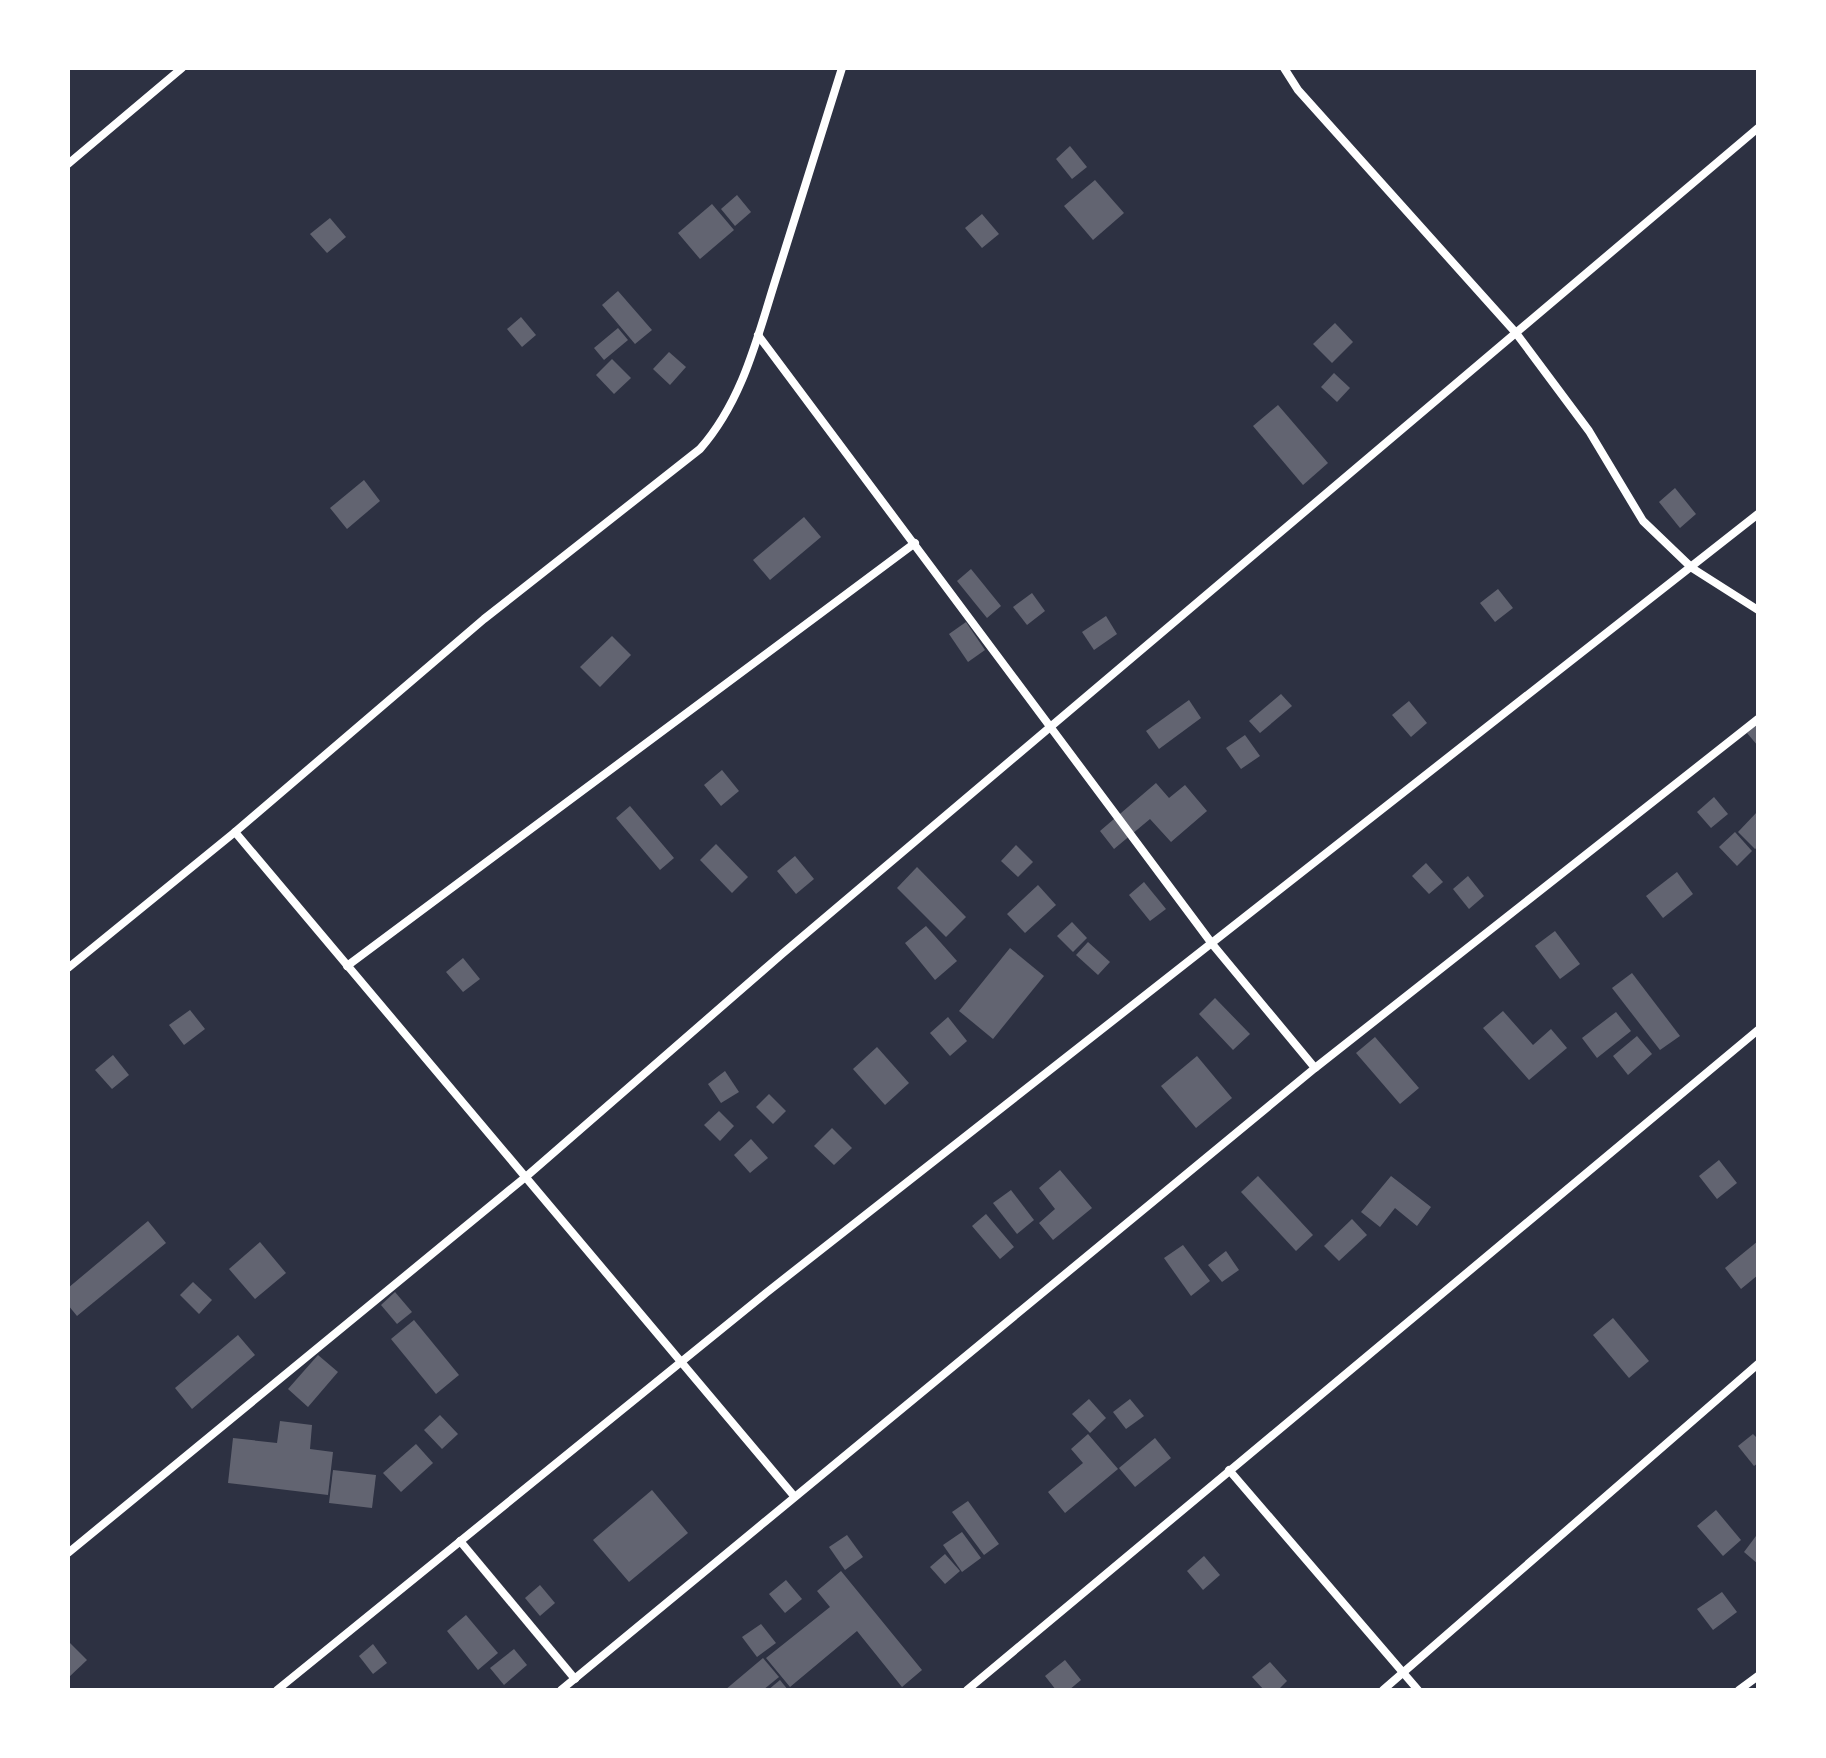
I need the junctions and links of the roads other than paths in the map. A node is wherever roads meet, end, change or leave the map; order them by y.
1 (182, 68) edge
2 (842, 68) edge
3 (1284, 68) edge
4 (1758, 128) edge
5 (68, 164) edge
6 (1516, 333) junction
7 (758, 335) junction
8 (1758, 514) edge
9 (915, 543) junction
10 (1692, 568) junction
11 (1758, 610) edge
12 (1758, 719) edge
13 (1049, 729) junction
14 (235, 832) junction
15 (1213, 945) junction
16 (347, 966) junction
17 (68, 968) edge
18 (1758, 1030) edge
19 (1315, 1068) junction
20 (528, 1175) junction
21 (682, 1362) junction
22 (1758, 1364) edge
23 (1229, 1470) junction
24 (794, 1496) junction
25 (460, 1541) junction
26 (68, 1553) edge
27 (1404, 1672) junction
28 (1758, 1676) edge
29 (575, 1679) junction
30 (277, 1690) edge
31 (561, 1690) edge
32 (967, 1690) edge
33 (1383, 1690) edge
34 (1418, 1690) edge
35 (1739, 1690) edge

1 - 5 street
2 - 7 street
3 - 6 street
4 - 6 street
6 - 10 street
6 - 13 street
7 - 9 street
7 - 14 street
8 - 10 street
9 - 13 street
9 - 16 street
10 - 11 street
10 - 15 street
12 - 19 street
13 - 15 street
13 - 20 street
14 - 16 street
14 - 17 street
15 - 19 street
15 - 21 street
16 - 20 street
18 - 23 street
19 - 24 street
20 - 21 street
20 - 26 street
21 - 24 street
21 - 25 street
22 - 27 street
23 - 27 street
23 - 32 street
24 - 29 street
25 - 29 street
25 - 30 street
27 - 33 street
27 - 34 street
28 - 35 street
29 - 31 street

